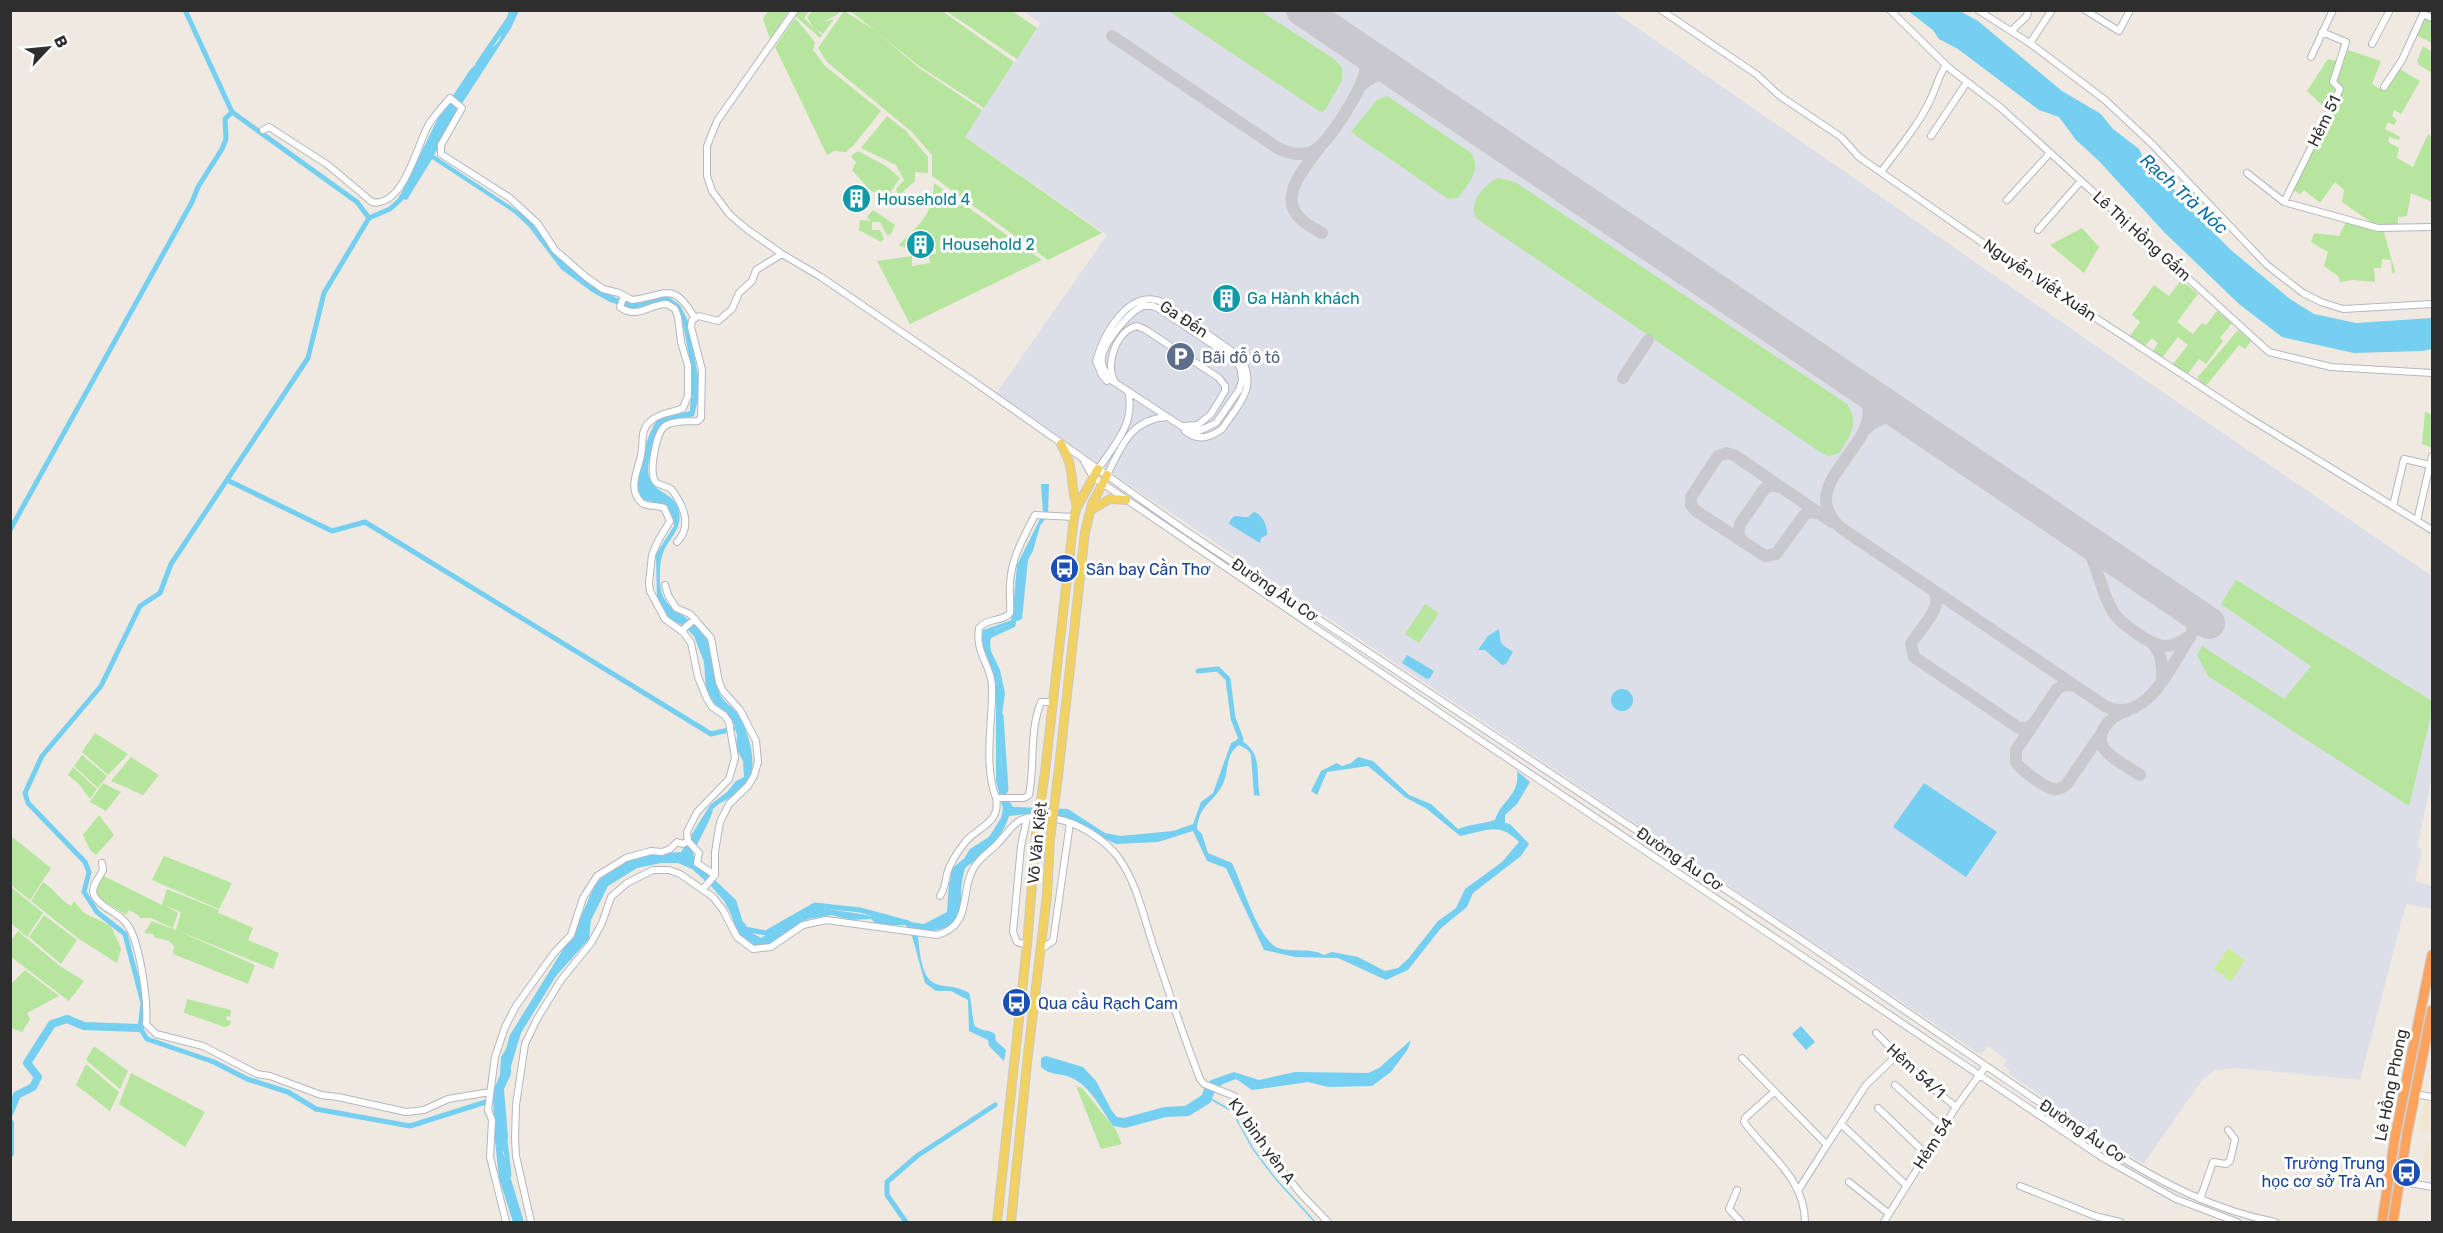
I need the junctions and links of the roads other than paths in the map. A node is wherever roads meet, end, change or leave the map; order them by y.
1 (795, 10) edge
2 (1661, 10) edge
3 (1890, 10) edge
4 (1978, 10) edge
5 (2028, 10) edge
6 (2052, 10) edge
7 (2085, 10) edge
8 (2130, 10) edge
9 (2333, 10) edge
10 (2390, 10) edge
11 (2415, 10) edge
12 (2423, 14) junction
13 (2433, 18) edge
14 (2012, 31) junction
15 (2322, 32) junction
16 (2030, 43) junction
17 (2372, 44) dead end
18 (2311, 57) dead end
19 (1946, 65) junction
20 (1968, 82) junction
21 (2384, 87) dead end
22 (263, 130) dead end
23 (1931, 136) dead end
24 (2050, 153) junction
25 (1881, 171) junction
26 (2247, 173) dead end
27 (2081, 181) junction
28 (2007, 200) dead end
29 (2284, 202) junction
30 (2433, 227) edge
31 (2038, 230) dead end
32 (782, 255) junction
33 (624, 297) junction
34 (2433, 304) edge
35 (694, 317) junction
36 (2433, 373) edge
37 (1116, 384) junction
38 (1128, 391) junction
39 (1166, 417) junction
40 (1181, 426) junction
41 (1061, 444) junction
42 (649, 451) junction
43 (2433, 456) edge
44 (1082, 458) junction
45 (2430, 465) junction
46 (1098, 469) junction
47 (1107, 475) junction
48 (1093, 477) junction
49 (1102, 483) junction
50 (1126, 500) junction
51 (2392, 506) junction
52 (1077, 507) junction
53 (1089, 514) junction
54 (1074, 517) junction
55 (2417, 521) junction
56 (2433, 530) edge
57 (1186, 531) junction
58 (1182, 537) junction
59 (677, 542) dead end
60 (665, 585) dead end
61 (694, 620) junction
62 (682, 629) junction
63 (1057, 663) junction
64 (1070, 664) junction
65 (1053, 702) junction
66 (998, 798) junction
67 (1595, 803) junction
68 (1589, 813) junction
69 (1027, 818) junction
70 (1070, 822) junction
71 (688, 841) junction
72 (102, 863) dead end
73 (715, 876) junction
74 (703, 889) junction
75 (940, 896) dead end
76 (1027, 945) junction
77 (1040, 950) junction
78 (2433, 955) edge
79 (2433, 1010) edge
80 (1876, 1033) dead end
81 (1897, 1054) junction
82 (1742, 1058) dead end
83 (1986, 1065) junction
84 (1980, 1074) junction
85 (1895, 1085) dead end
86 (1774, 1092) junction
87 (490, 1094) junction
88 (2415, 1094) junction
89 (2433, 1096) edge
90 (1956, 1107) junction
91 (1878, 1108) dead end
92 (1841, 1124) junction
93 (1943, 1128) junction
94 (2228, 1130) dead end
95 (2094, 1139) junction
96 (1827, 1145) junction
97 (2088, 1148) junction
98 (1926, 1154) junction
99 (1003, 1168) junction
100 (1016, 1171) junction
101 (2400, 1181) junction
102 (1849, 1182) dead end
103 (1906, 1185) junction
104 (2020, 1186) dead end
105 (2433, 1187) edge
106 (1799, 1189) junction
107 (1737, 1190) dead end
108 (2200, 1199) junction
109 (1888, 1213) junction
110 (2094, 1219) edge
111 (2219, 1220) edge
112 (506, 1222) edge
113 (531, 1222) edge
114 (998, 1222) edge
115 (1011, 1222) edge
116 (1328, 1222) edge
117 (1741, 1222) edge
118 (1805, 1222) edge
119 (1884, 1222) edge
120 (2120, 1222) edge
121 (2237, 1222) edge
122 (2275, 1222) edge
123 (2382, 1222) edge
124 (2393, 1222) edge

1 - 32 street, Đường Âu Cơ
2 - 25 street, Nguyễn Viết Xuân
3 - 19 street, Lê Thị Hồng Gấm
4 - 14 street
5 - 14 street
6 - 16 street
7 - 8 street
9 - 15 street
10 - 17 street
11 - 12 street
12 - 13 street
12 - 21 street
14 - 16 street
15 - 18 street
15 - 29 street, Hẻm 51
16 - 34 street
19 - 20 street, Lê Thị Hồng Gấm
19 - 25 street
20 - 23 street
20 - 24 street, Lê Thị Hồng Gấm
22 - 33 street
24 - 27 street, Lê Thị Hồng Gấm
24 - 28 street
25 - 51 street, Nguyễn Viết Xuân
26 - 29 street
27 - 31 street
27 - 36 street, Lê Thị Hồng Gấm
29 - 30 street
32 - 35 street
32 - 41 street, Đường Âu Cơ
33 - 35 street
33 - 42 street
35 - 42 street
37 - 38 street
37 - 40 street
37 - 40 street
38 - 39 street
38 - 46 street
39 - 40 street
39 - 47 street
41 - 44 street, Đường Âu Cơ
41 - 52 main road
42 - 59 street
42 - 62 street
43 - 45 street
44 - 46 street, Đường Âu Cơ
44 - 48 street
45 - 51 street
45 - 55 street
46 - 47 street, Đường Âu Cơ
46 - 48 main road, Võ Văn Kiệt
47 - 49 main road, Võ Văn Kiệt
47 - 57 street, Đường Âu Cơ
48 - 49 street, Đường Âu Cơ
48 - 52 main road, Võ Văn Kiệt
49 - 50 street, Đường Âu Cơ
49 - 53 main road, Võ Văn Kiệt
50 - 53 main road
50 - 58 street, Đường Âu Cơ
51 - 55 street, Nguyễn Viết Xuân
52 - 54 main road, Võ Văn Kiệt
53 - 64 main road, Võ Văn Kiệt
54 - 63 main road, Võ Văn Kiệt
54 - 66 street
55 - 56 street, Nguyễn Viết Xuân
57 - 58 street
57 - 67 street, Đường Âu Cơ
58 - 68 street, Đường Âu Cơ
60 - 61 street
61 - 62 street
61 - 73 street
62 - 71 street
63 - 64 street
63 - 65 main road, Võ Văn Kiệt
64 - 77 main road, Võ Văn Kiệt, bridge
65 - 66 street
65 - 76 main road, Võ Văn Kiệt, bridge
66 - 75 street
67 - 68 street
67 - 83 street, Đường Âu Cơ
68 - 84 street, Đường Âu Cơ
69 - 70 street
69 - 74 street
69 - 76 street
70 - 77 street
70 - 116 street, KV bình yên A
71 - 73 street
71 - 87 street
72 - 87 street
73 - 74 street
74 - 113 street
76 - 99 main road, Võ Văn Kiệt
77 - 100 main road, Võ Văn Kiệt
78 - 123 highway, Lê Hồng Phong
79 - 88 highway, Lê Hồng Phong
80 - 81 street, Hẻm 54/1
81 - 90 street, Hẻm 54/1
81 - 92 street
82 - 86 street
83 - 84 street, Hẻm 54
83 - 95 street, Đường Âu Cơ
84 - 90 street, Hẻm 54
84 - 97 street, Đường Âu Cơ
85 - 93 street
86 - 96 street
86 - 106 street
87 - 112 street
88 - 89 street
88 - 101 highway, Lê Hồng Phong
90 - 93 street, Hẻm 54
91 - 98 street
92 - 96 street
92 - 103 street
93 - 98 street, Hẻm 54
94 - 108 street
95 - 97 street
95 - 108 street, Đường Âu Cơ
96 - 106 street
97 - 111 street, Đường Âu Cơ
98 - 103 street, Hẻm 54
99 - 100 main road
99 - 114 main road, Võ Văn Kiệt
100 - 115 main road, Võ Văn Kiệt
101 - 105 street
101 - 124 highway, Lê Hồng Phong
102 - 109 street
103 - 109 street, Hẻm 54
104 - 110 street
106 - 118 street
107 - 117 street
108 - 122 street, Đường Âu Cơ
109 - 119 street, Hẻm 54
110 - 120 street
111 - 121 street, Đường Âu Cơ

